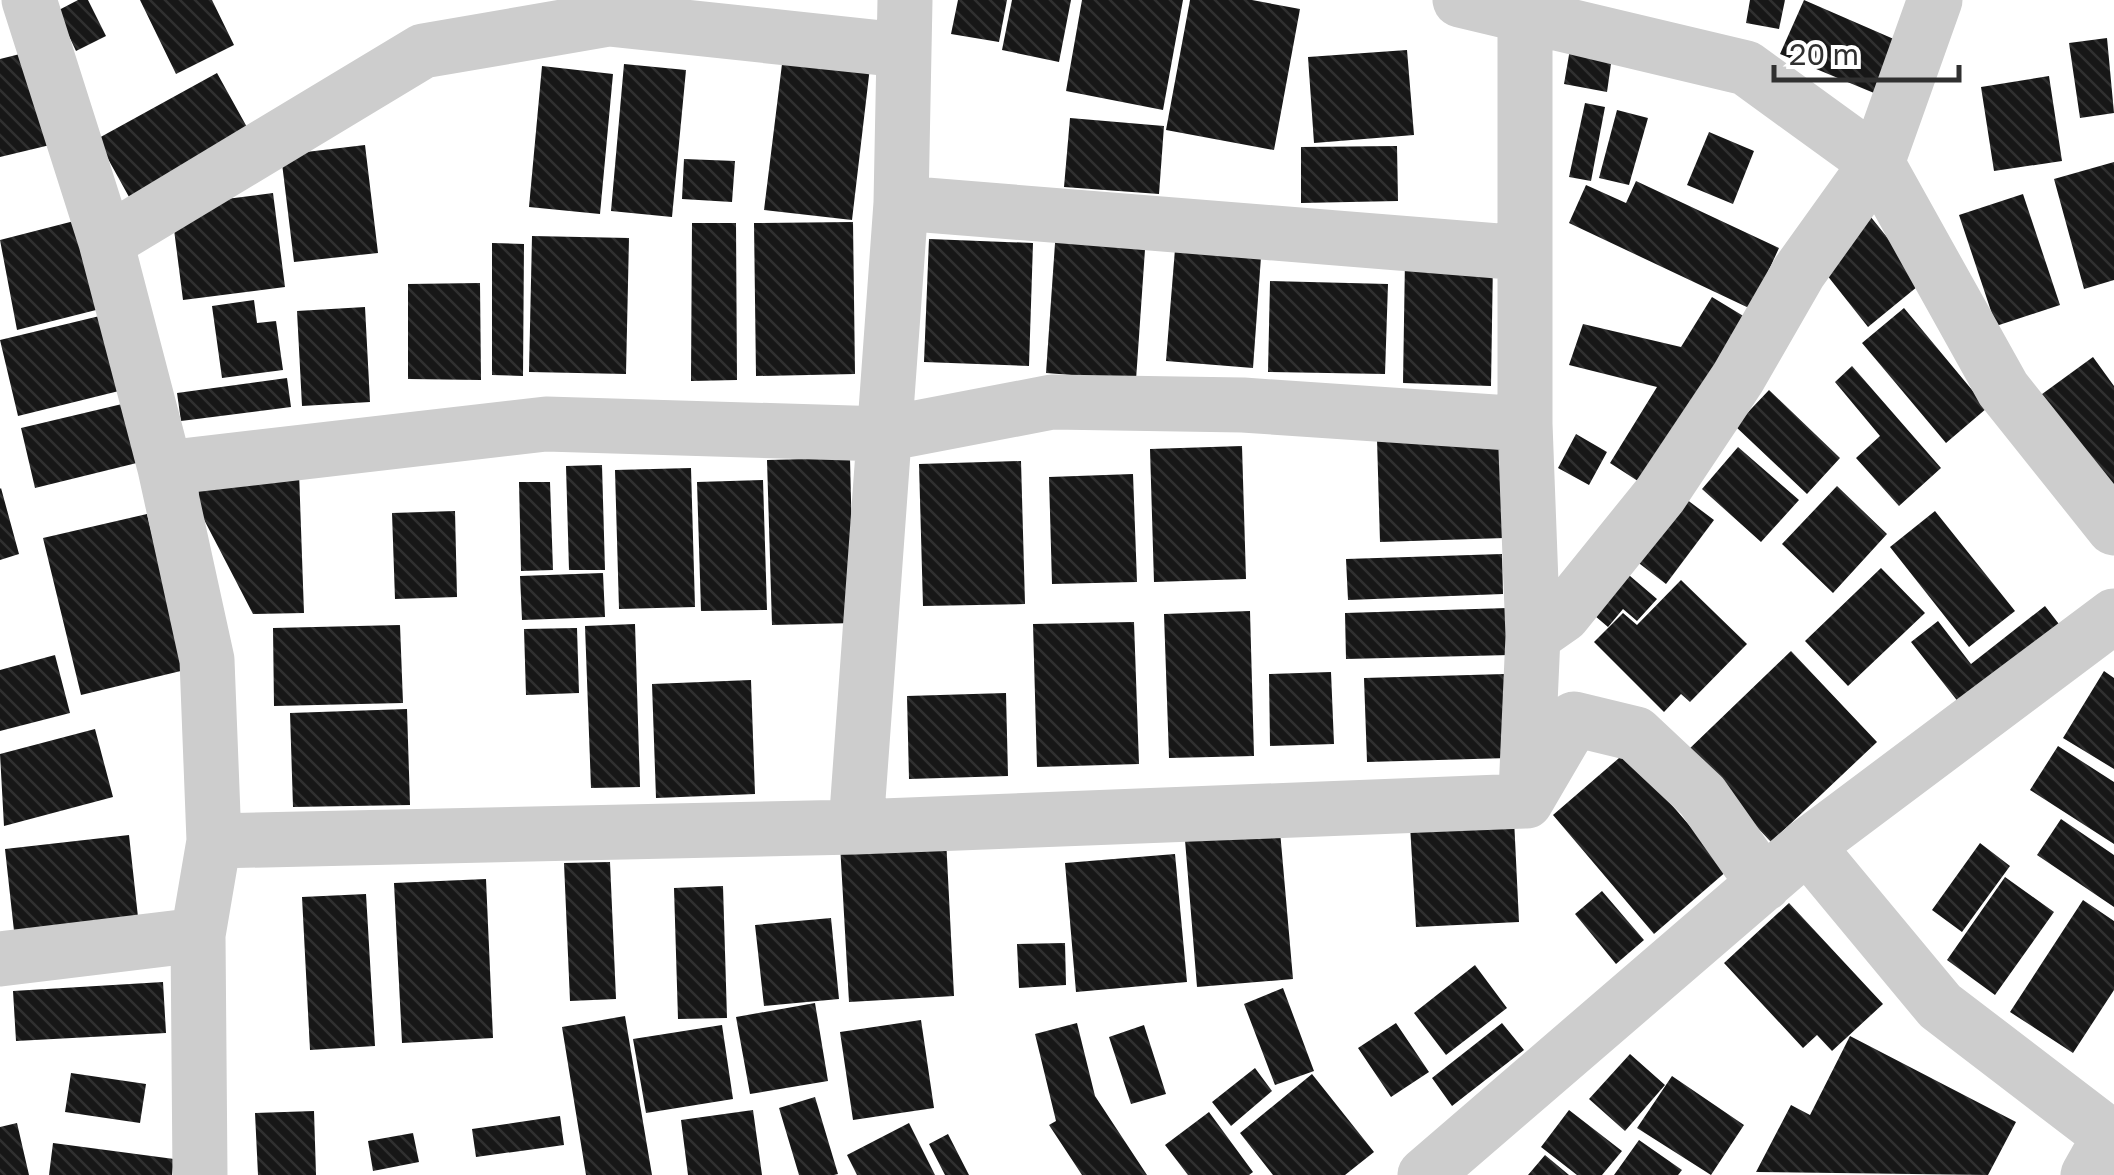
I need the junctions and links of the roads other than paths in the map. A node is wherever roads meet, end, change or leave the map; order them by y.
1 (28, 0) edge
2 (1460, 0) edge
3 (1935, 0) edge
4 (1524, 9) edge
5 (903, 25) edge
6 (1877, 163) junction
7 (901, 202) junction
8 (106, 242) junction
9 (1523, 253) junction
10 (1524, 424) junction
11 (885, 434) junction
12 (164, 468) junction
13 (2114, 528) edge
14 (2114, 616) edge
15 (1533, 636) junction
16 (1526, 802) junction
17 (856, 827) junction
18 (214, 841) junction
19 (1807, 846) junction
20 (1764, 884) junction
21 (198, 935) junction
22 (0, 960) edge
23 (2106, 1144) edge
24 (200, 1175) edge
25 (1424, 1175) edge

1 - 8 street
2 - 4 street
3 - 6 street
4 - 6 street
4 - 9 street
5 - 7 street
5 - 8 street
6 - 13 street
6 - 15 street
7 - 9 street
7 - 11 street
8 - 12 street
9 - 10 street
10 - 11 street
10 - 15 street
11 - 12 street
11 - 17 street
12 - 18 street
14 - 19 street
15 - 16 street
16 - 17 street
16 - 20 street
17 - 18 street
18 - 21 street
19 - 20 street
19 - 23 street
20 - 25 street
21 - 22 street
21 - 24 street

